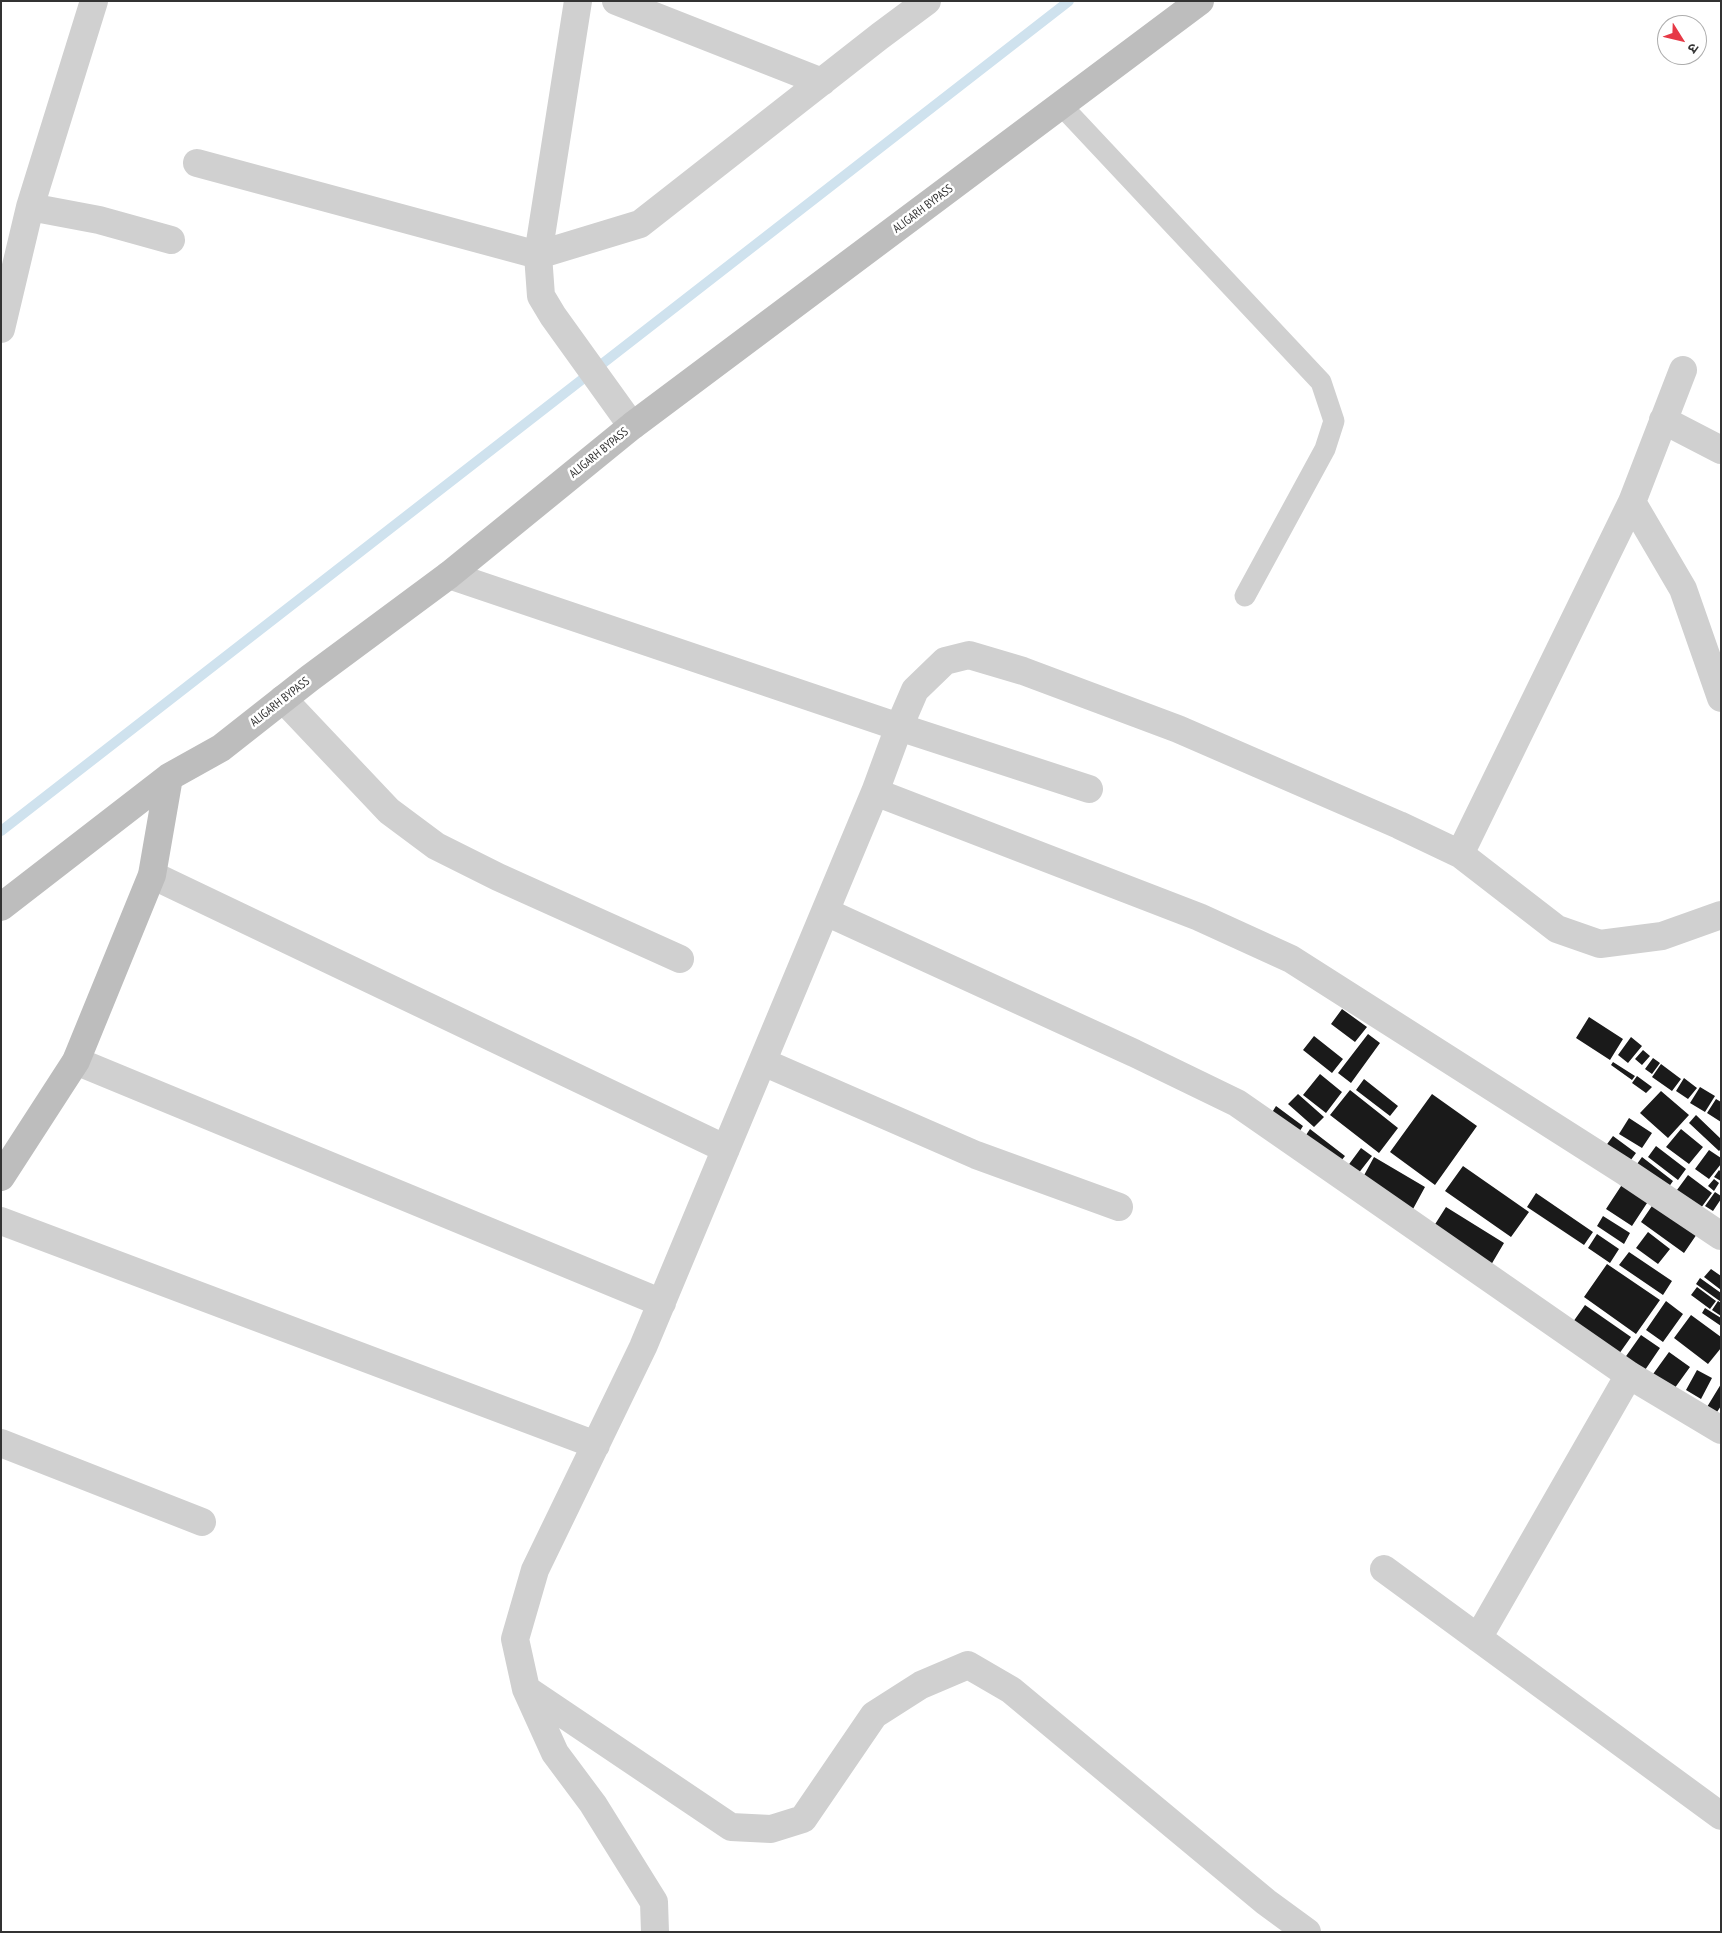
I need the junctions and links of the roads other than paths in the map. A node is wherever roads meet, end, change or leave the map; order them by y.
1 (94, 1) edge
2 (578, 1) edge
3 (616, 1) edge
4 (927, 1) edge
5 (1200, 1) edge
6 (822, 82) junction
7 (1061, 105) junction
8 (198, 163) dead end
9 (30, 207) junction
10 (171, 240) dead end
11 (538, 255) junction
12 (1, 329) edge
13 (1683, 370) dead end
14 (1663, 420) junction
15 (632, 426) junction
16 (1721, 450) edge
17 (1632, 502) junction
18 (449, 575) junction
19 (1244, 596) dead end
20 (1721, 698) edge
21 (283, 699) junction
22 (899, 727) junction
23 (169, 777) junction
24 (1089, 789) dead end
25 (876, 792) junction
26 (1460, 854) junction
27 (152, 875) junction
28 (1, 907) edge
29 (826, 912) junction
30 (1721, 915) edge
31 (680, 959) dead end
32 (76, 1061) junction
33 (763, 1062) junction
34 (726, 1149) junction
35 (1, 1177) edge
36 (1120, 1207) dead end
37 (1, 1221) edge
38 (1721, 1236) edge
39 (662, 1303) junction
40 (1629, 1375) junction
41 (1721, 1430) edge
42 (1, 1443) edge
43 (596, 1445) junction
44 (202, 1522) dead end
45 (1384, 1569) dead end
46 (1478, 1638) junction
47 (526, 1689) junction
48 (1721, 1816) edge
49 (655, 1932) edge
50 (1307, 1932) edge

1 - 9 street
2 - 11 street
3 - 6 street
4 - 6 street
5 - 7 main road, ALIGARH BYPASS
6 - 11 street
7 - 15 main road, ALIGARH BYPASS
7 - 19 lane
8 - 11 street
9 - 10 street
9 - 12 street
11 - 15 street
13 - 14 street
14 - 16 street
14 - 17 street
15 - 18 main road, ALIGARH BYPASS
17 - 20 street
17 - 26 street
18 - 21 main road, ALIGARH BYPASS
18 - 22 street
21 - 23 main road, ALIGARH BYPASS
21 - 31 street
22 - 24 street
22 - 25 street
22 - 26 street
23 - 27 main road
23 - 28 main road, ALIGARH BYPASS
25 - 29 street
25 - 38 street
26 - 30 street
27 - 32 main road
27 - 34 street
29 - 33 street
29 - 40 street
32 - 35 main road
32 - 39 street
33 - 34 street
33 - 36 street
34 - 39 street
37 - 43 street
39 - 43 street
40 - 41 street
40 - 46 street
42 - 44 street
43 - 47 street
45 - 46 street
46 - 48 street
47 - 49 street
47 - 50 street

